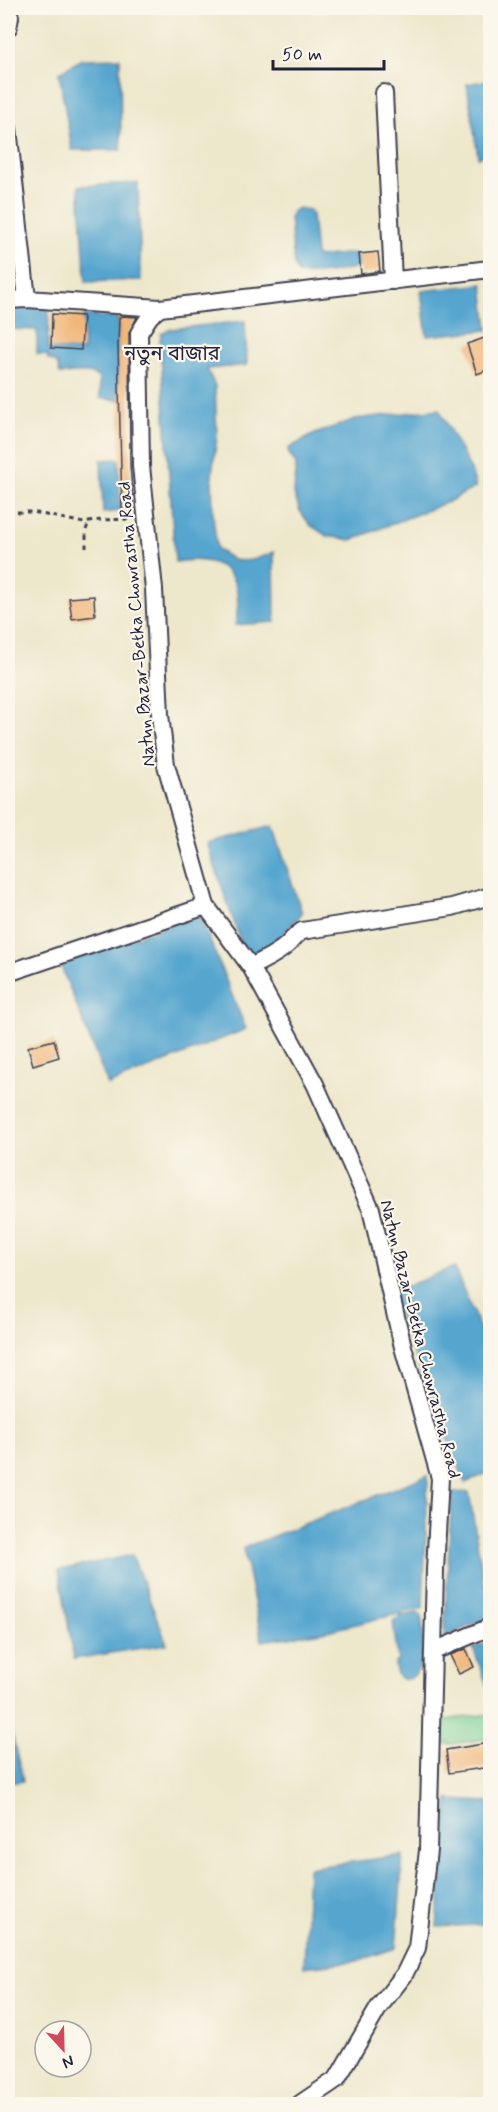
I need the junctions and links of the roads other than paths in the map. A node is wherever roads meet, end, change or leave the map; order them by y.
1 (8, 10) edge
2 (8, 28) edge
3 (384, 93) dead end
4 (8, 128) edge
5 (490, 269) edge
6 (393, 281) junction
7 (27, 299) junction
8 (8, 300) edge
9 (160, 308) junction
10 (490, 896) edge
11 (206, 906) junction
12 (251, 967) junction
13 (8, 973) edge
14 (490, 1627) edge
15 (434, 1651) junction
16 (300, 2104) edge

1 - 2 street
3 - 6 street
4 - 7 street
5 - 6 street
6 - 9 street
7 - 8 street
7 - 9 street
9 - 11 street, Natun Bazar-Betka Chowrastha Road
10 - 12 street
11 - 12 street, Natun Bazar-Betka Chowrastha Road
11 - 13 street
12 - 15 street, Natun Bazar-Betka Chowrastha Road
14 - 15 street
15 - 16 street, Natun Bazar-Betka Chowrastha Road

